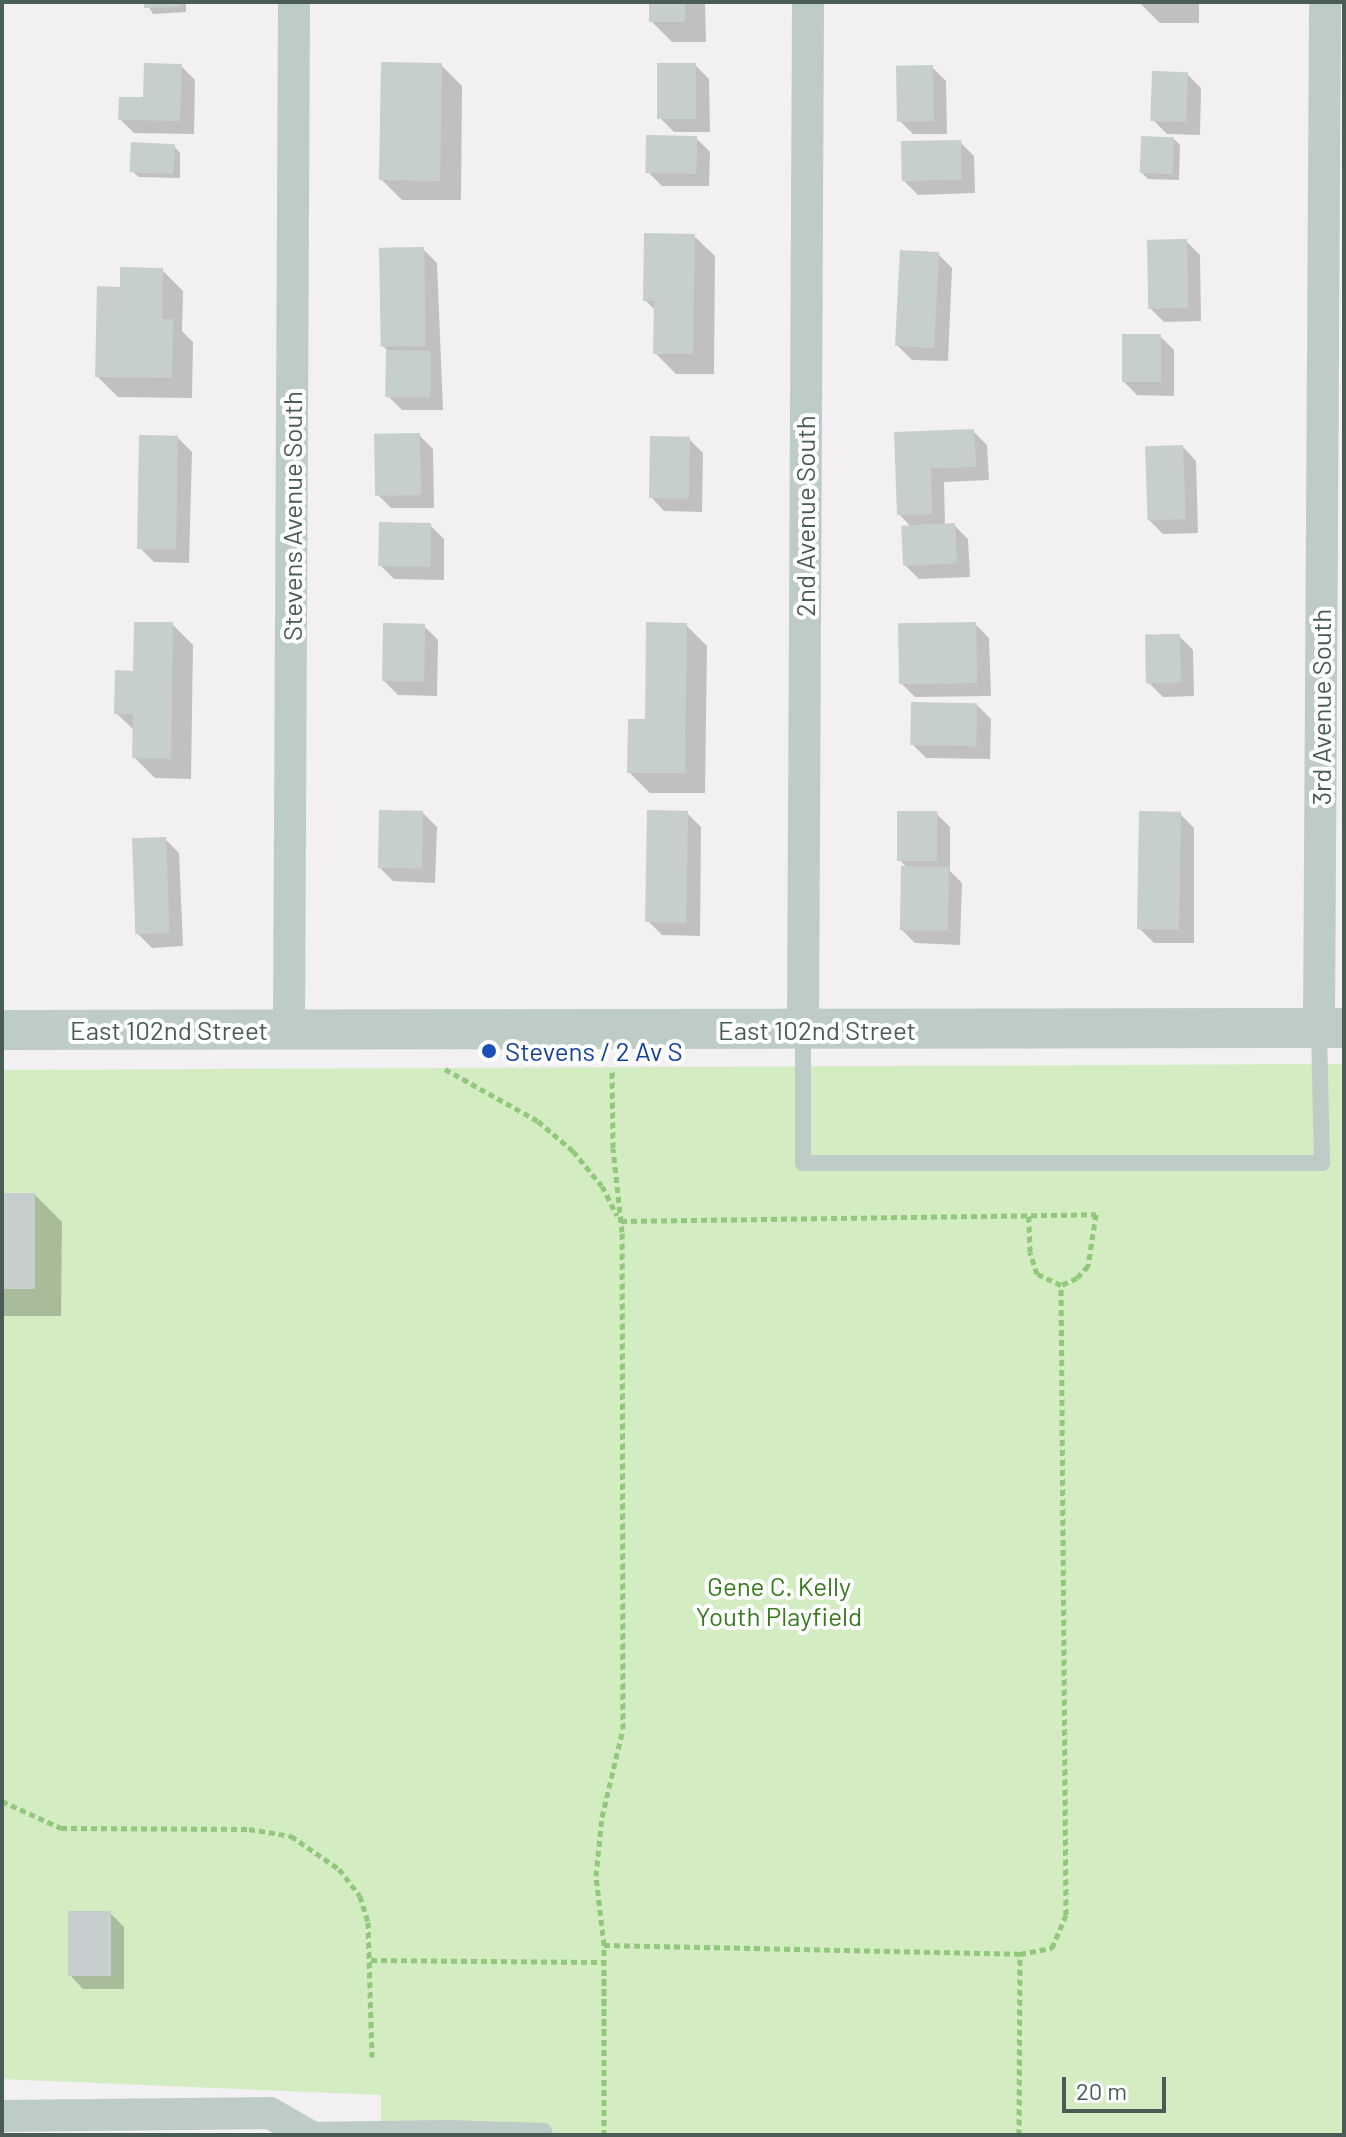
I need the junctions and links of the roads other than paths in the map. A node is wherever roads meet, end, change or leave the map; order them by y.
1 (294, 2) edge
2 (808, 2) edge
3 (1325, 2) edge
4 (1332, 1028) edge
5 (2, 1030) edge
6 (289, 1030) junction
7 (803, 1030) junction
8 (2, 2116) edge
9 (307, 2132) edge
10 (450, 2132) edge
11 (545, 2135) edge

1 - 6 street, Stevens Avenue South
2 - 7 street, 2nd Avenue South
3 - 4 street, 3rd Avenue South
4 - 7 street, East 102nd Street
4 - 7 lane
5 - 6 street, East 102nd Street
6 - 7 street, East 102nd Street
8 - 9 street
9 - 10 lane
10 - 11 lane

